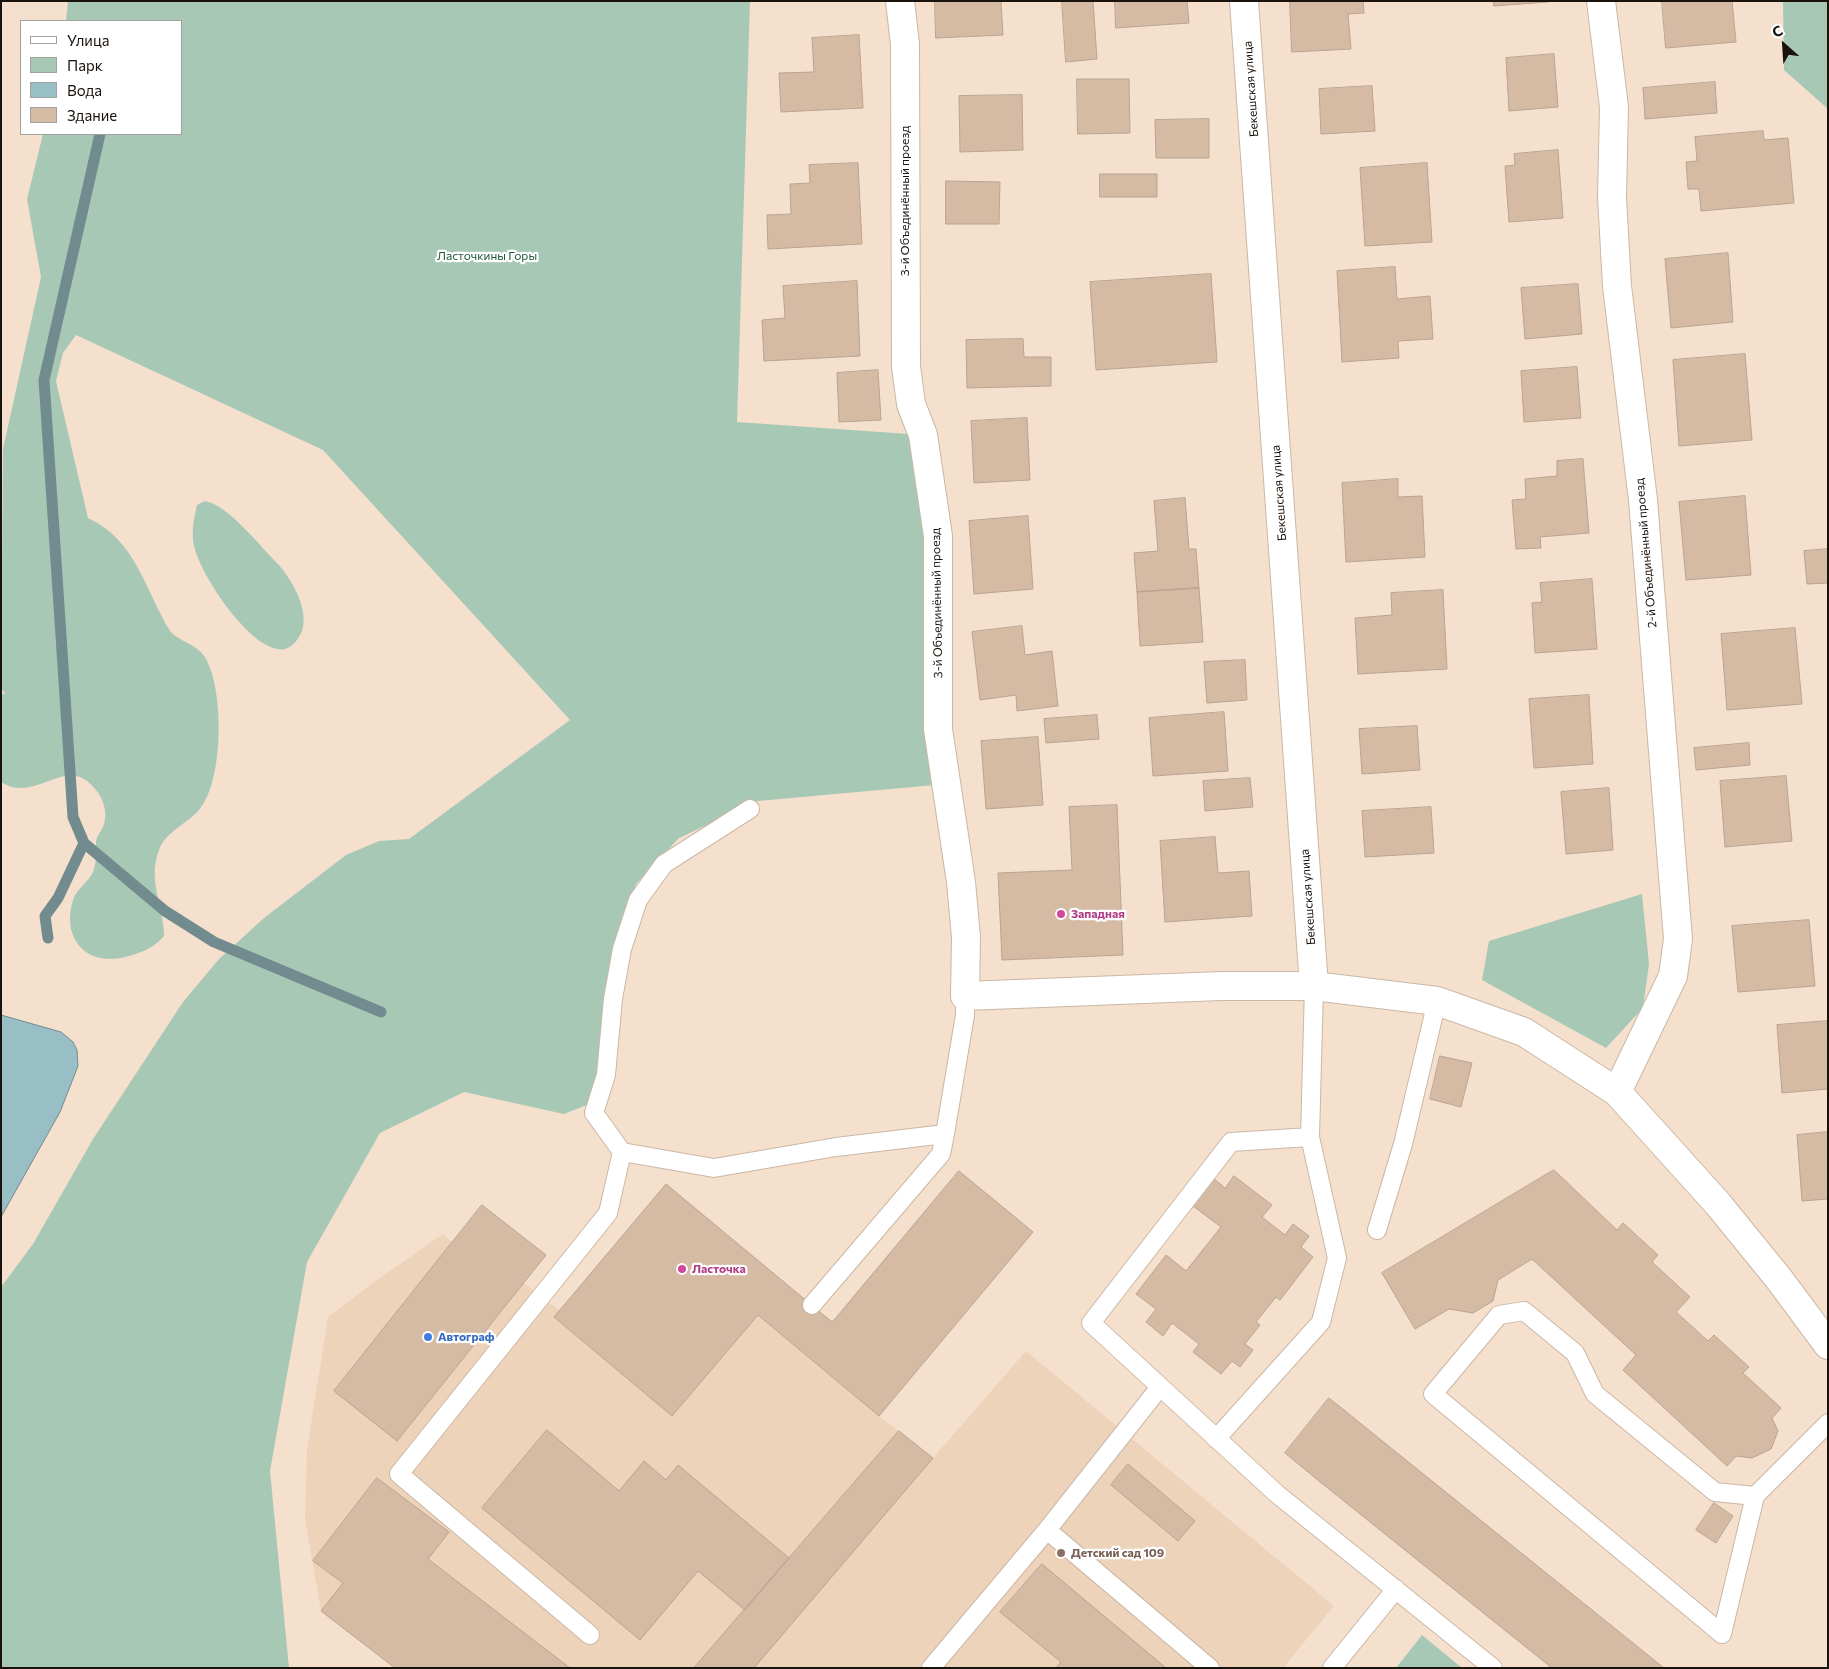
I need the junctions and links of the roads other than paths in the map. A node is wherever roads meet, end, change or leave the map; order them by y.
1 (900, 1) edge
2 (1244, 1) edge
3 (1601, 1) edge
4 (750, 809) dead end
5 (1314, 986) junction
6 (965, 996) junction
7 (1438, 1001) junction
8 (1617, 1092) junction
9 (945, 1134) junction
10 (1310, 1137) junction
11 (622, 1152) junction
12 (1377, 1230) dead end
13 (812, 1305) dead end
14 (1828, 1345) edge
15 (1160, 1387) junction
16 (1828, 1423) edge
17 (1216, 1439) junction
18 (1755, 1496) junction
19 (1047, 1530) junction
20 (1396, 1589) junction
21 (590, 1635) dead end
22 (931, 1668) edge
23 (1210, 1668) edge
24 (1332, 1668) edge
25 (1493, 1668) edge

1 - 6 street, 3-й Объединённый проезд
2 - 5 street, Бекешская улица
3 - 8 street, 2-й Объединённый проезд
4 - 11 lane
5 - 6 street
5 - 7 street
5 - 10 lane
6 - 9 lane
7 - 8 street
7 - 12 lane
8 - 14 street
9 - 11 lane
9 - 13 lane
10 - 15 lane
10 - 17 lane
11 - 21 lane
15 - 17 lane
15 - 19 lane
16 - 18 lane
17 - 20 lane
18 - 18 lane
19 - 22 lane
19 - 23 lane
20 - 24 lane
20 - 25 lane

